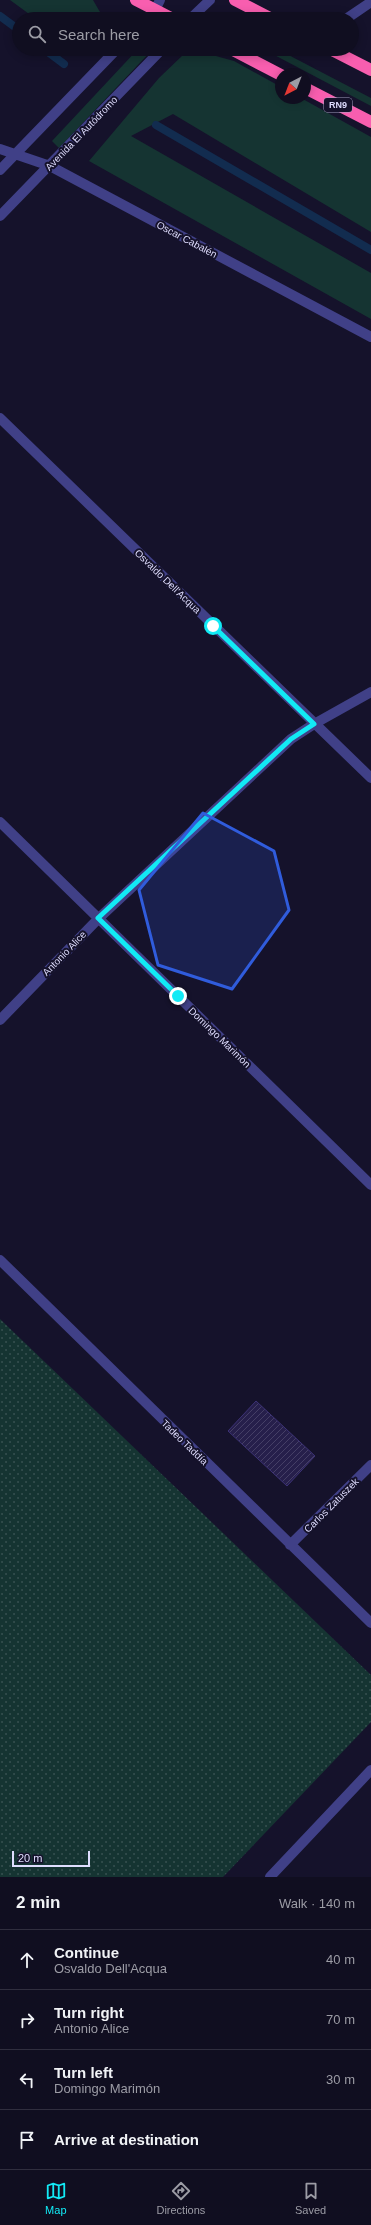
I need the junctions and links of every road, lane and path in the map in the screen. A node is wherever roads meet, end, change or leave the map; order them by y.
1 (136, 0) edge
2 (210, 0) edge
3 (235, 0) edge
4 (371, 2) edge
5 (157, 5) edge
6 (165, 12) edge
7 (197, 12) edge
8 (258, 12) edge
9 (356, 12) edge
10 (110, 56) edge
11 (155, 56) edge
12 (244, 56) edge
13 (344, 56) edge
14 (371, 70) edge
15 (275, 72) edge
16 (311, 91) edge
17 (371, 122) edge
18 (0, 149) edge
19 (15, 155) junction
20 (50, 166) junction
21 (0, 170) edge
22 (0, 216) edge
23 (371, 337) edge
24 (0, 418) edge
25 (371, 692) edge
26 (314, 724) junction
27 (371, 778) edge
28 (0, 822) edge
29 (98, 918) junction
30 (0, 1020) edge
31 (371, 1185) edge
32 (0, 1260) edge
33 (371, 1465) edge
34 (290, 1545) junction
35 (371, 1623) edge
36 (371, 1770) edge
37 (270, 1877) edge

1 - 5 highway
2 - 7 street
3 - 8 highway
4 - 9 street
5 - 6 highway
10 - 19 street
11 - 20 street, Avenida El Autódromo
12 - 15 highway
13 - 14 highway
16 - 17 highway, RN9
18 - 19 street, Oscar Cabalén
19 - 20 street, Oscar Cabalén
19 - 21 street
20 - 22 street, Avenida El Autódromo
20 - 23 street, Oscar Cabalén
24 - 26 street, Osvaldo Dell'Acqua
25 - 26 street, Antonio Alice
26 - 27 street, Osvaldo Dell'Acqua
26 - 29 street, Antonio Alice
28 - 29 street, Domingo Marimón
29 - 30 street, Antonio Alice
29 - 31 street, Domingo Marimón
32 - 34 street, Tadeo Taddía
33 - 34 street, Carlos Zatuszek
34 - 35 street, Tadeo Taddía
36 - 37 street

